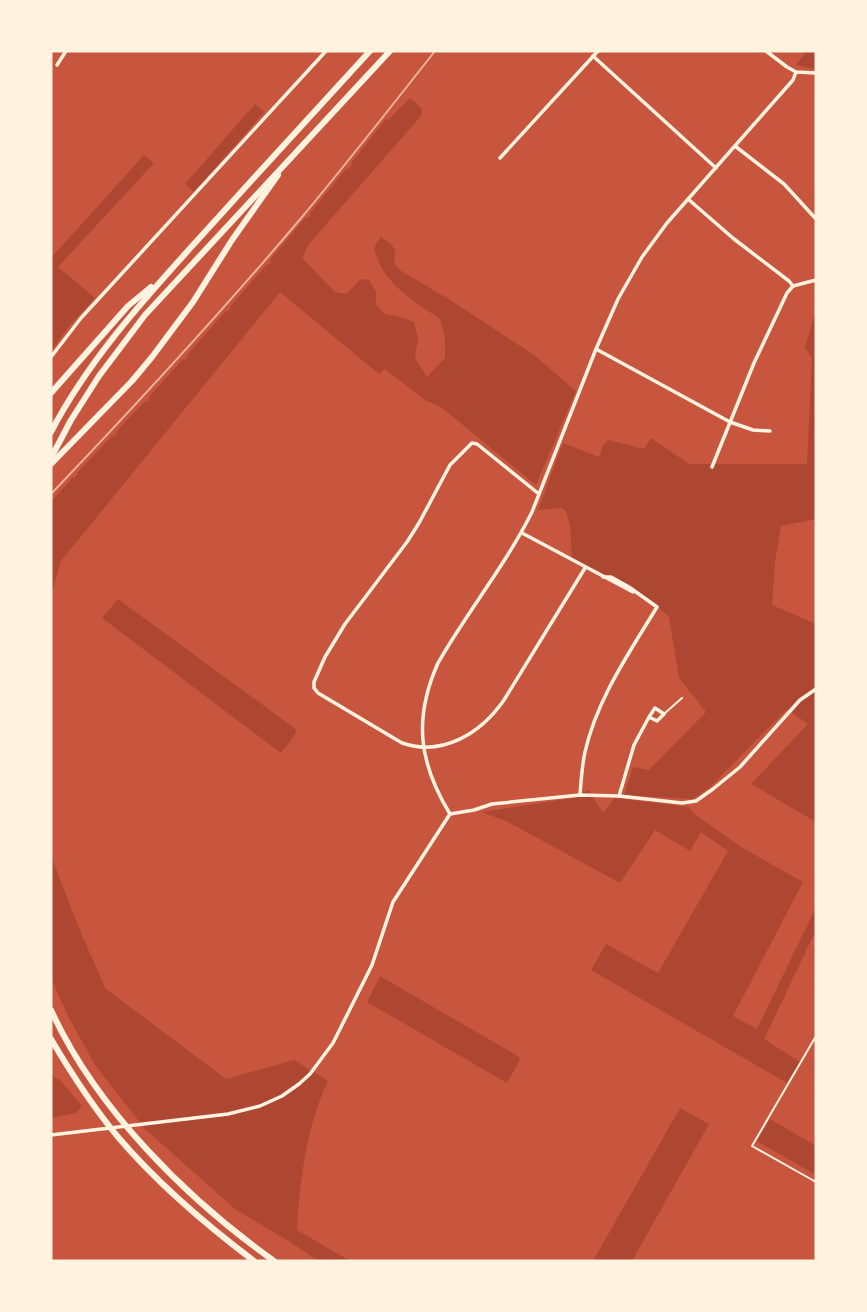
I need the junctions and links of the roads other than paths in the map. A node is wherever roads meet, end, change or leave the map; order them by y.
1 (66, 51) edge
2 (326, 51) edge
3 (370, 51) edge
4 (390, 51) edge
5 (598, 51) edge
6 (766, 51) edge
7 (593, 56) junction
8 (57, 65) dead end
9 (796, 72) junction
10 (816, 74) edge
11 (735, 146) junction
12 (500, 158) dead end
13 (283, 167) junction
14 (716, 168) junction
15 (688, 199) junction
16 (816, 219) edge
17 (168, 272) junction
18 (816, 280) edge
19 (793, 286) junction
20 (596, 349) junction
21 (51, 357) edge
22 (51, 393) edge
23 (730, 422) junction
24 (770, 431) dead end
25 (51, 432) edge
26 (51, 458) edge
27 (51, 464) edge
28 (712, 467) dead end
29 (539, 494) junction
30 (522, 533) junction
31 (584, 568) junction
32 (816, 689) edge
33 (682, 698) dead end
34 (664, 714) junction
35 (649, 717) junction
36 (422, 747) junction
37 (580, 795) junction
38 (619, 796) junction
39 (450, 814) junction
40 (51, 1010) edge
41 (51, 1039) edge
42 (51, 1135) edge
43 (254, 1261) edge
44 (274, 1261) edge

1 - 8 street
2 - 21 street
3 - 17 highway
4 - 13 highway
5 - 7 street
6 - 9 street
7 - 12 street
7 - 14 street
9 - 10 street
9 - 11 street
11 - 14 street
11 - 16 street
13 - 26 highway
13 - 27 highway
14 - 15 street
15 - 19 street
15 - 20 street
17 - 22 highway
17 - 25 highway
18 - 19 street
19 - 23 street
20 - 23 street
20 - 29 street
23 - 24 street
23 - 28 street
29 - 30 street
29 - 36 street
30 - 31 street
30 - 36 street
31 - 36 street
31 - 37 street
32 - 38 street
33 - 34 lane
34 - 35 street
34 - 35 street
35 - 38 street
36 - 39 street
37 - 38 street
37 - 39 street
39 - 42 street
40 - 44 highway
41 - 43 highway

